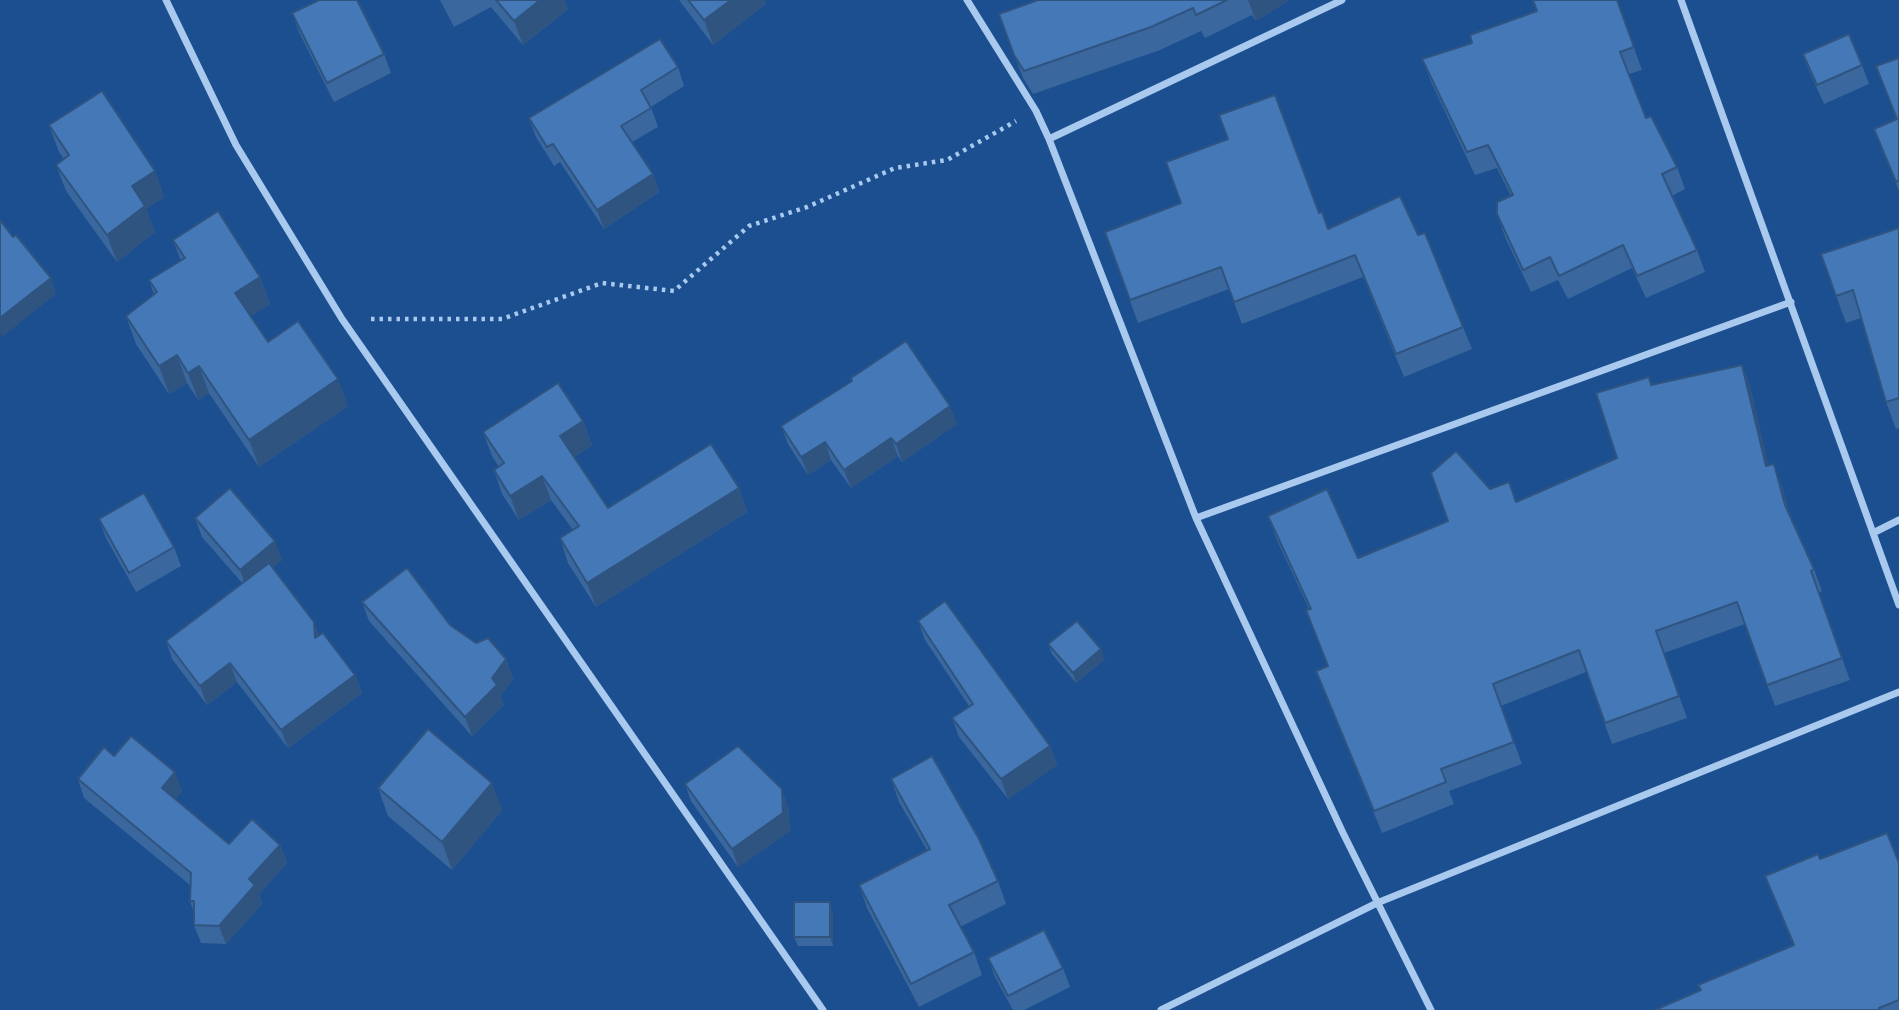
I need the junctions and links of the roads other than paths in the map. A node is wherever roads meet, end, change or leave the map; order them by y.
1 (166, 0) edge
2 (967, 0) edge
3 (1342, 0) edge
4 (1681, 0) edge
5 (1049, 139) junction
6 (1791, 302) junction
7 (1196, 518) junction
8 (1899, 520) edge
9 (1873, 533) junction
10 (1899, 605) edge
11 (1899, 692) edge
12 (1377, 903) junction
13 (823, 1010) edge
14 (1161, 1010) edge
15 (1431, 1010) edge

1 - 13 street
2 - 5 street
3 - 5 street
4 - 6 street
5 - 7 street
6 - 7 street
6 - 9 street
7 - 12 street
8 - 9 street
9 - 10 street
11 - 12 street
12 - 14 street
12 - 15 street

